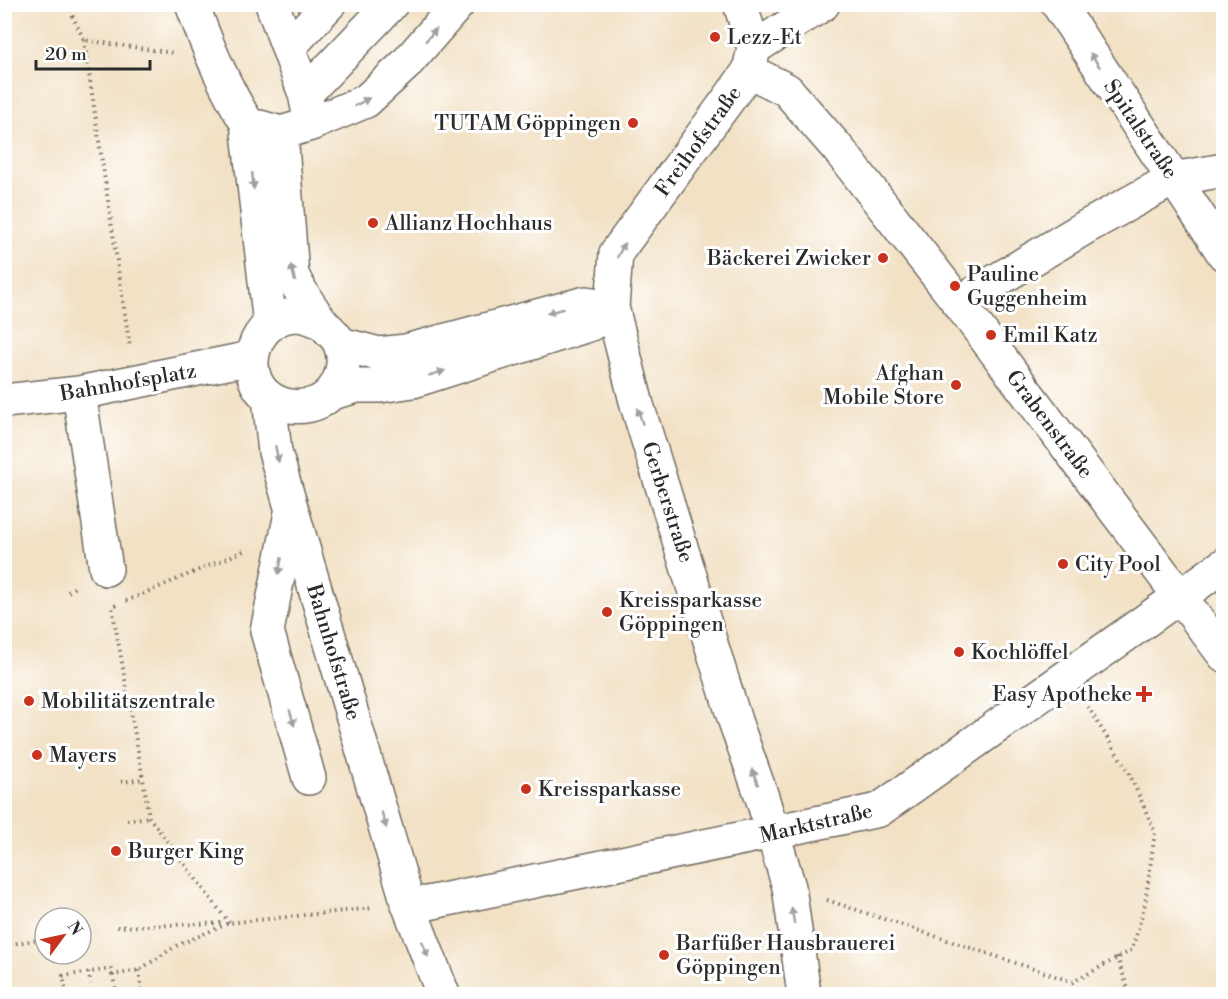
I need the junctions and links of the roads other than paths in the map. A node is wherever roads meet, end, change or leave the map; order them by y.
1 (192, 4) edge
2 (329, 4) edge
3 (391, 4) edge
4 (458, 4) edge
5 (740, 4) edge
6 (823, 4) edge
7 (1058, 4) edge
8 (275, 6) edge
9 (288, 48) junction
10 (751, 59) junction
11 (299, 117) junction
12 (247, 123) junction
13 (1224, 170) edge
14 (1173, 179) junction
15 (1224, 254) edge
16 (959, 303) junction
17 (612, 307) junction
18 (270, 324) junction
19 (331, 334) junction
20 (251, 358) junction
21 (331, 393) junction
22 (68, 394) junction
23 (269, 398) junction
24 (4, 401) edge
25 (292, 508) junction
26 (78, 535) dead end
27 (1224, 565) edge
28 (106, 569) dead end
29 (1180, 596) junction
30 (1224, 655) edge
31 (309, 778) dead end
32 (773, 833) junction
33 (408, 904) junction
34 (443, 994) edge
35 (804, 994) edge

1 - 12 street
2 - 9 street
3 - 11 street
11 -> 4 street
5 - 10 street
6 - 10 street, Freihofstraße
14 -> 7 street, Spitalstraße
8 - 9 street
9 - 11 street
10 - 16 street, Grabenstraße
17 -> 10 street, Freihofstraße
11 - 12 street
19 -> 11 street
12 -> 18 street
13 - 14 street
14 - 15 street, Spitalstraße
14 - 16 street
16 - 29 street, Grabenstraße
17 -> 19 street
21 -> 17 street
32 -> 17 street, Gerberstraße
18 - 19 street
18 - 20 street
19 - 21 street
20 - 22 street, Bahnhofsplatz
20 - 23 street
21 - 23 street
22 - 24 street, Bahnhofsplatz
22 - 26 street
22 - 28 street
23 -> 25 street, Bahnhofstraße
25 -> 31 street
25 -> 33 street, Bahnhofstraße
27 - 29 street, Marktstraße
29 - 30 street, Grabenstraße
29 - 32 street, Marktstraße
32 - 33 street, Marktstraße
35 -> 32 street, Gerberstraße
33 -> 34 street, Bahnhofstraße

